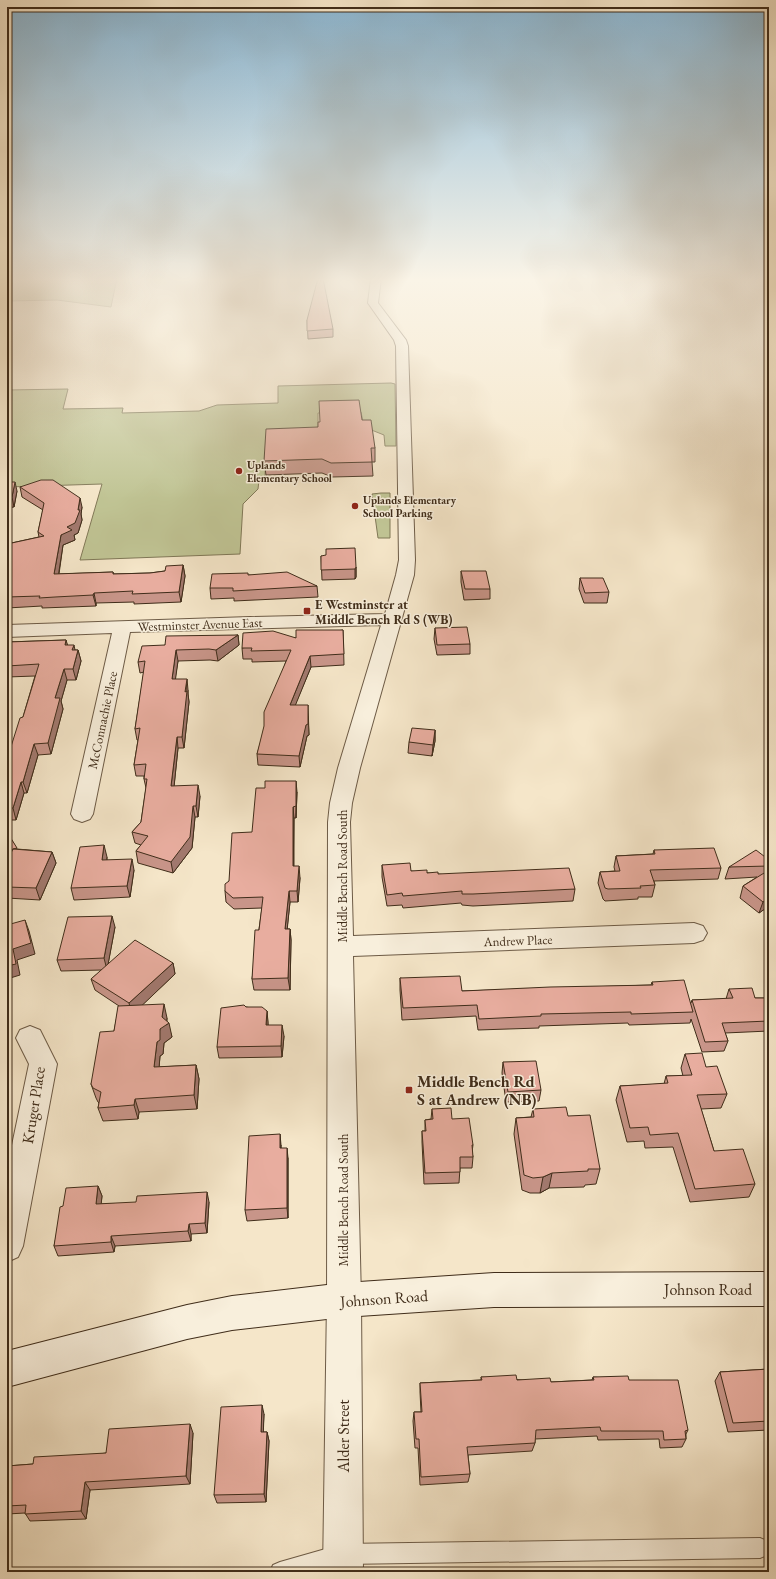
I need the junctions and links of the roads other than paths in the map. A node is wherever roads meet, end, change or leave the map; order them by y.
1 (402, 352) edge
2 (392, 619) junction
3 (122, 627) junction
4 (7, 631) edge
5 (82, 814) dead end
6 (694, 933) dead end
7 (342, 946) junction
8 (30, 1038) dead end
9 (7, 1246) edge
10 (769, 1289) edge
11 (344, 1300) junction
12 (7, 1369) edge
13 (760, 1548) dead end
14 (343, 1563) edge
15 (280, 1572) edge

1 - 2 street, Middle Bench Road South
2 - 3 street, Westminster Avenue East
2 - 7 street, Middle Bench Road South
3 - 4 street, Westminster Avenue East
3 - 5 street, McConnachie Place
6 - 7 street, Andrew Place
7 - 11 street, Middle Bench Road South
8 - 9 street, Kruger Place
10 - 11 street, Johnson Road
11 - 12 street, Johnson Road
11 - 14 street, Alder Street
13 - 14 lane
14 - 15 lane

